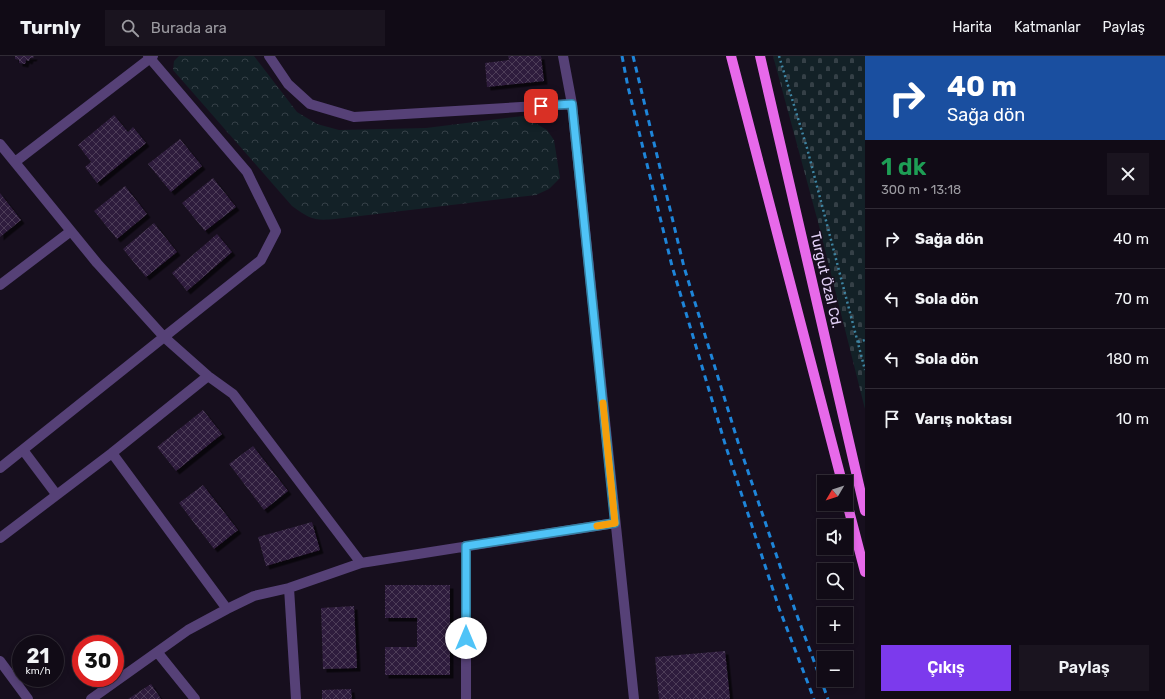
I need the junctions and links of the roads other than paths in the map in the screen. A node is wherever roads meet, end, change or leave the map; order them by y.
1 (269, 56) edge
2 (563, 56) edge
3 (731, 56) edge
4 (760, 56) edge
5 (150, 57) edge
6 (572, 104) junction
7 (0, 144) edge
8 (15, 162) junction
9 (71, 231) junction
10 (0, 285) edge
11 (164, 337) junction
12 (208, 376) junction
13 (22, 450) junction
14 (112, 453) junction
15 (0, 468) edge
16 (840, 475) edge
17 (56, 494) junction
18 (849, 511) edge
19 (865, 511) edge
20 (615, 523) junction
21 (0, 538) edge
22 (466, 546) junction
23 (361, 563) junction
24 (865, 572) edge
25 (289, 588) junction
26 (227, 609) junction
27 (158, 652) junction
28 (0, 661) edge
29 (28, 699) edge
30 (91, 699) edge
31 (195, 699) edge
32 (296, 699) edge
33 (466, 699) edge
34 (634, 699) edge

1 - 6 street
2 - 6 street
3 - 16 main road
4 - 19 main road, Turgut Özal Cd.
5 - 8 street
5 - 11 street
6 - 20 street
7 - 8 street
8 - 9 street
9 - 10 street
9 - 11 street
11 - 12 street
11 - 13 street
12 - 14 street
12 - 23 street
13 - 15 street
13 - 17 street
14 - 17 street
14 - 26 street
17 - 21 street
18 - 24 main road
20 - 22 street
20 - 34 street
22 - 23 street
22 - 33 street
23 - 25 street
25 - 26 street
25 - 32 street
26 - 27 street
27 - 30 street
27 - 31 street
28 - 29 street

